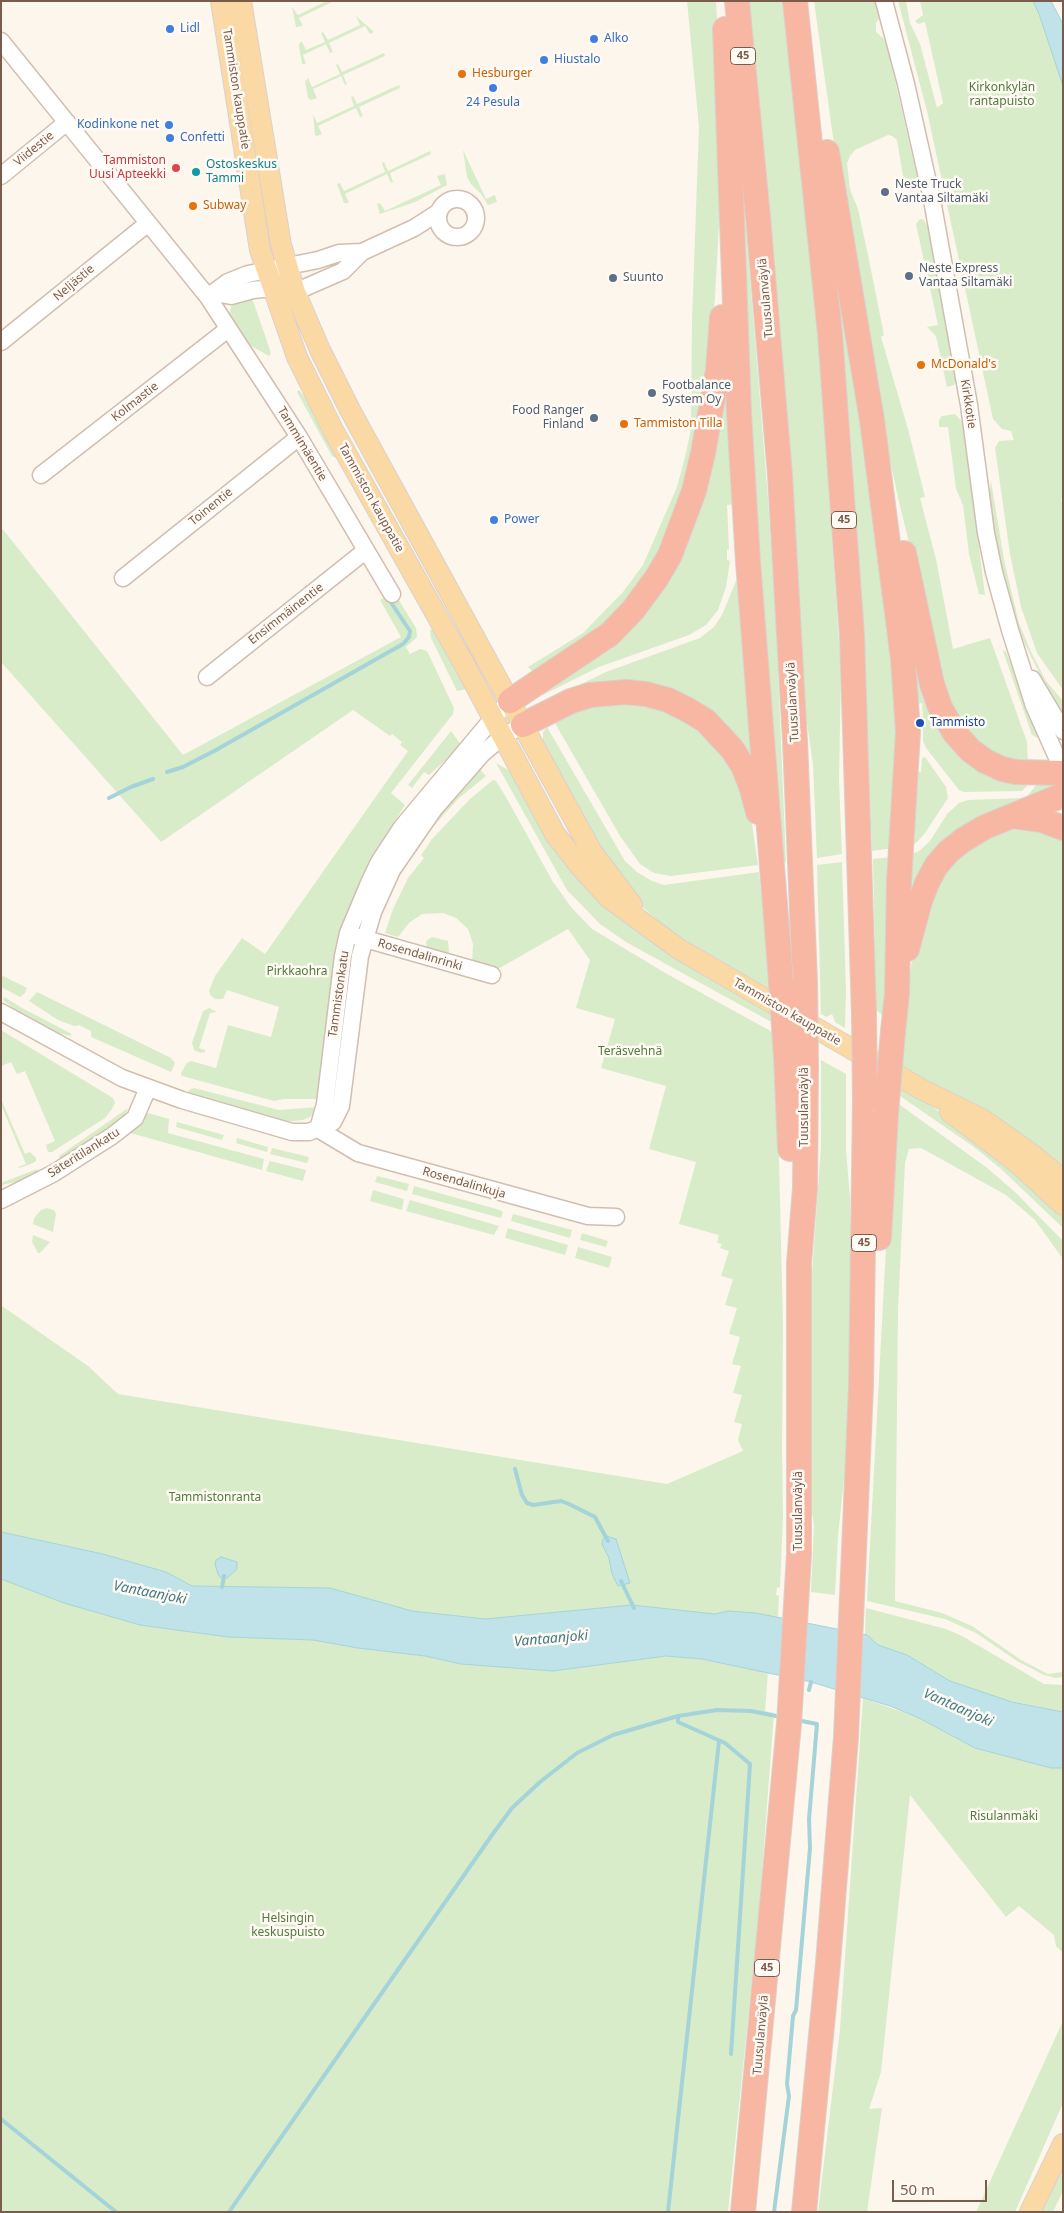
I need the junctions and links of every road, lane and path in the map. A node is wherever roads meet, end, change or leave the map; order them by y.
1 (221, 1) edge
2 (240, 1) edge
3 (723, 1) edge
4 (737, 1) edge
5 (794, 1) edge
6 (884, 1) edge
7 (797, 26) junction
8 (1, 41) edge
9 (67, 122) junction
10 (1, 176) edge
11 (439, 212) junction
12 (147, 224) junction
13 (731, 226) junction
14 (414, 228) junction
15 (445, 233) junction
16 (362, 252) junction
17 (286, 266) junction
18 (265, 269) junction
19 (272, 288) junction
20 (296, 292) junction
21 (212, 295) junction
22 (228, 329) junction
23 (1, 342) edge
24 (872, 420) junction
25 (299, 437) junction
26 (41, 475) dead end
27 (366, 551) junction
28 (123, 578) dead end
29 (392, 594) dead end
30 (1021, 661) junction
31 (207, 677) dead end
32 (510, 701) junction
33 (493, 718) junction
34 (523, 725) junction
35 (1063, 731) edge
36 (502, 737) junction
37 (1063, 772) edge
38 (1063, 795) edge
39 (1012, 816) junction
40 (1063, 828) edge
41 (771, 859) junction
42 (655, 931) junction
43 (348, 933) junction
44 (364, 939) junction
45 (492, 975) dead end
46 (897, 994) junction
47 (1, 1012) edge
48 (796, 1062) junction
49 (148, 1088) junction
50 (921, 1089) junction
51 (318, 1129) junction
52 (1063, 1180) edge
53 (1, 1200) edge
54 (1063, 1205) edge
55 (616, 1217) dead end
56 (862, 1386) junction
57 (1063, 2144) edge
58 (744, 2212) edge
59 (804, 2212) edge
60 (1030, 2212) edge

1 - 18 main road, Tammiston kauppatie
2 - 17 main road, Tammiston kauppatie
3 - 13 highway
4 - 48 highway, Tuusulanväylä / 45, bridge
5 - 7 highway, 45
6 - 30 street, Kirkkotie
7 - 24 highway
7 - 56 highway, 45, bridge
8 - 9 street, Tammimäentie
9 - 10 street, Viidestie
9 - 12 street, Tammimäentie
11 - 14 street
11 - 15 street
11 - 15 street
12 - 21 street, Tammimäentie
12 - 23 street, Neljästie
13 - 32 highway
13 - 41 highway
14 - 15 street
14 - 16 street
16 - 17 street
16 - 20 street
17 - 18 street
17 - 20 main road, Tammiston kauppatie
18 - 19 main road, Tammiston kauppatie
18 - 21 street
19 - 20 street
19 - 21 street
19 - 33 main road, Tammiston kauppatie
20 - 32 main road, Tammiston kauppatie
21 - 22 street, Tammimäentie
22 - 25 street, Tammimäentie
22 - 26 street, Kolmastie
24 - 37 highway
24 - 46 highway
25 - 27 street, Tammimäentie
25 - 28 street, Toinentie
27 - 29 street, Tammimäentie
27 - 31 street, Ensimmäinentie
30 - 35 street, Kirkkotie
30 - 37 street, Kirkkotie
32 - 33 street, Tammistonkatu
32 - 34 main road, Tammiston kauppatie
33 - 36 main road, Tammiston kauppatie
33 - 43 street, Tammistonkatu
34 - 36 street, Tammistonkatu
34 - 41 highway
34 - 42 main road, Tammiston kauppatie
36 - 42 main road, Tammiston kauppatie
36 - 44 street, Tammistonkatu
38 - 39 highway
39 - 40 highway
39 - 46 highway
41 - 48 highway, bridge
42 - 50 main road, Tammiston kauppatie
43 - 44 street, Rosendalinrinki
43 - 51 street, Tammistonkatu
44 - 45 street, Rosendalinrinki
44 - 51 street, Tammistonkatu
46 - 56 highway, bridge
47 - 49 street
48 - 58 highway, Tuusulanväylä / 45
49 - 51 street
49 - 53 street, Säteritilankatu
50 - 52 main road, Tammiston kauppatie
50 - 54 main road, Tammiston kauppatie
51 - 55 street, Rosendalinkuja
56 - 59 highway, 45
57 - 60 main road

